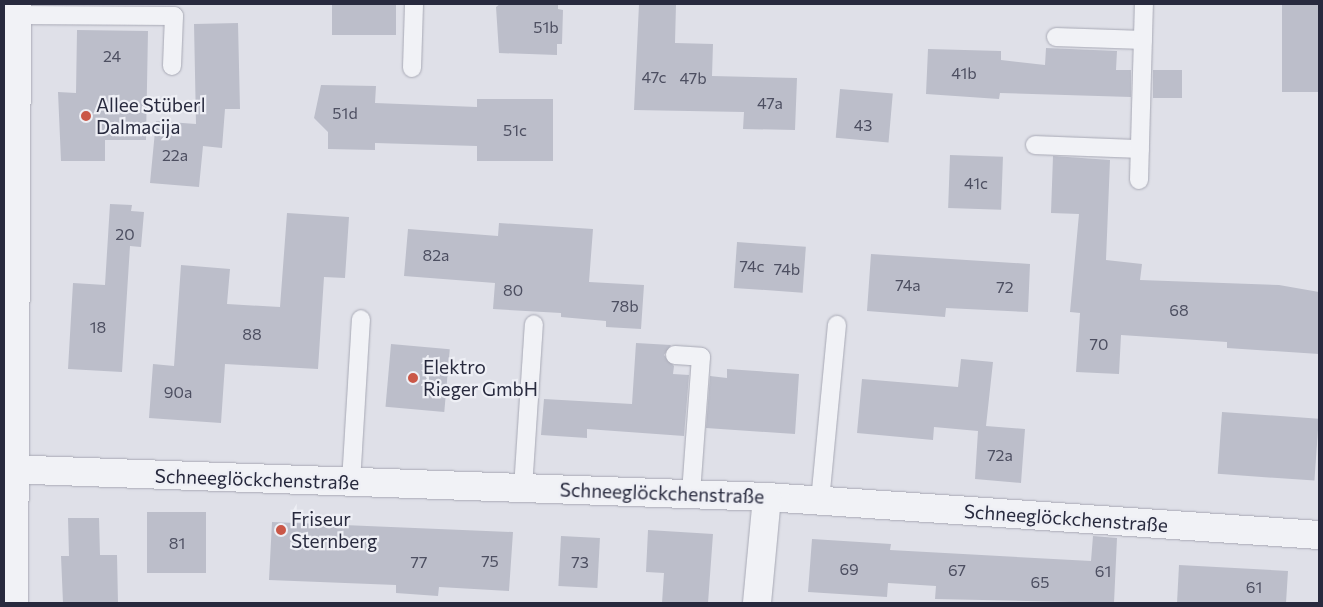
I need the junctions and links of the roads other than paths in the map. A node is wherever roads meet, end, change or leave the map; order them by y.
1 (414, 4) edge
2 (1144, 4) edge
3 (14, 7) edge
4 (1056, 37) dead end
5 (1143, 40) junction
6 (172, 66) dead end
7 (412, 68) dead end
8 (1035, 145) dead end
9 (1140, 149) junction
10 (1139, 180) dead end
11 (361, 319) dead end
12 (534, 324) dead end
13 (838, 325) dead end
14 (675, 355) dead end
15 (9, 470) edge
16 (351, 482) junction
17 (523, 488) junction
18 (692, 494) junction
19 (767, 497) junction
20 (820, 501) junction
21 (1319, 535) edge
22 (14, 603) edge
23 (756, 603) edge

1 - 7 lane
2 - 5 lane
3 - 6 lane
3 - 15 street
4 - 5 lane
5 - 9 lane
8 - 9 lane
9 - 10 lane
11 - 16 lane
12 - 17 lane
13 - 20 lane
14 - 18 lane
15 - 16 street, Schneeglöckchenstraße
15 - 22 street
16 - 17 street, Schneeglöckchenstraße
17 - 18 street, Schneeglöckchenstraße
18 - 19 street, Schneeglöckchenstraße
19 - 20 street, Schneeglöckchenstraße
19 - 23 street
20 - 21 street, Schneeglöckchenstraße

